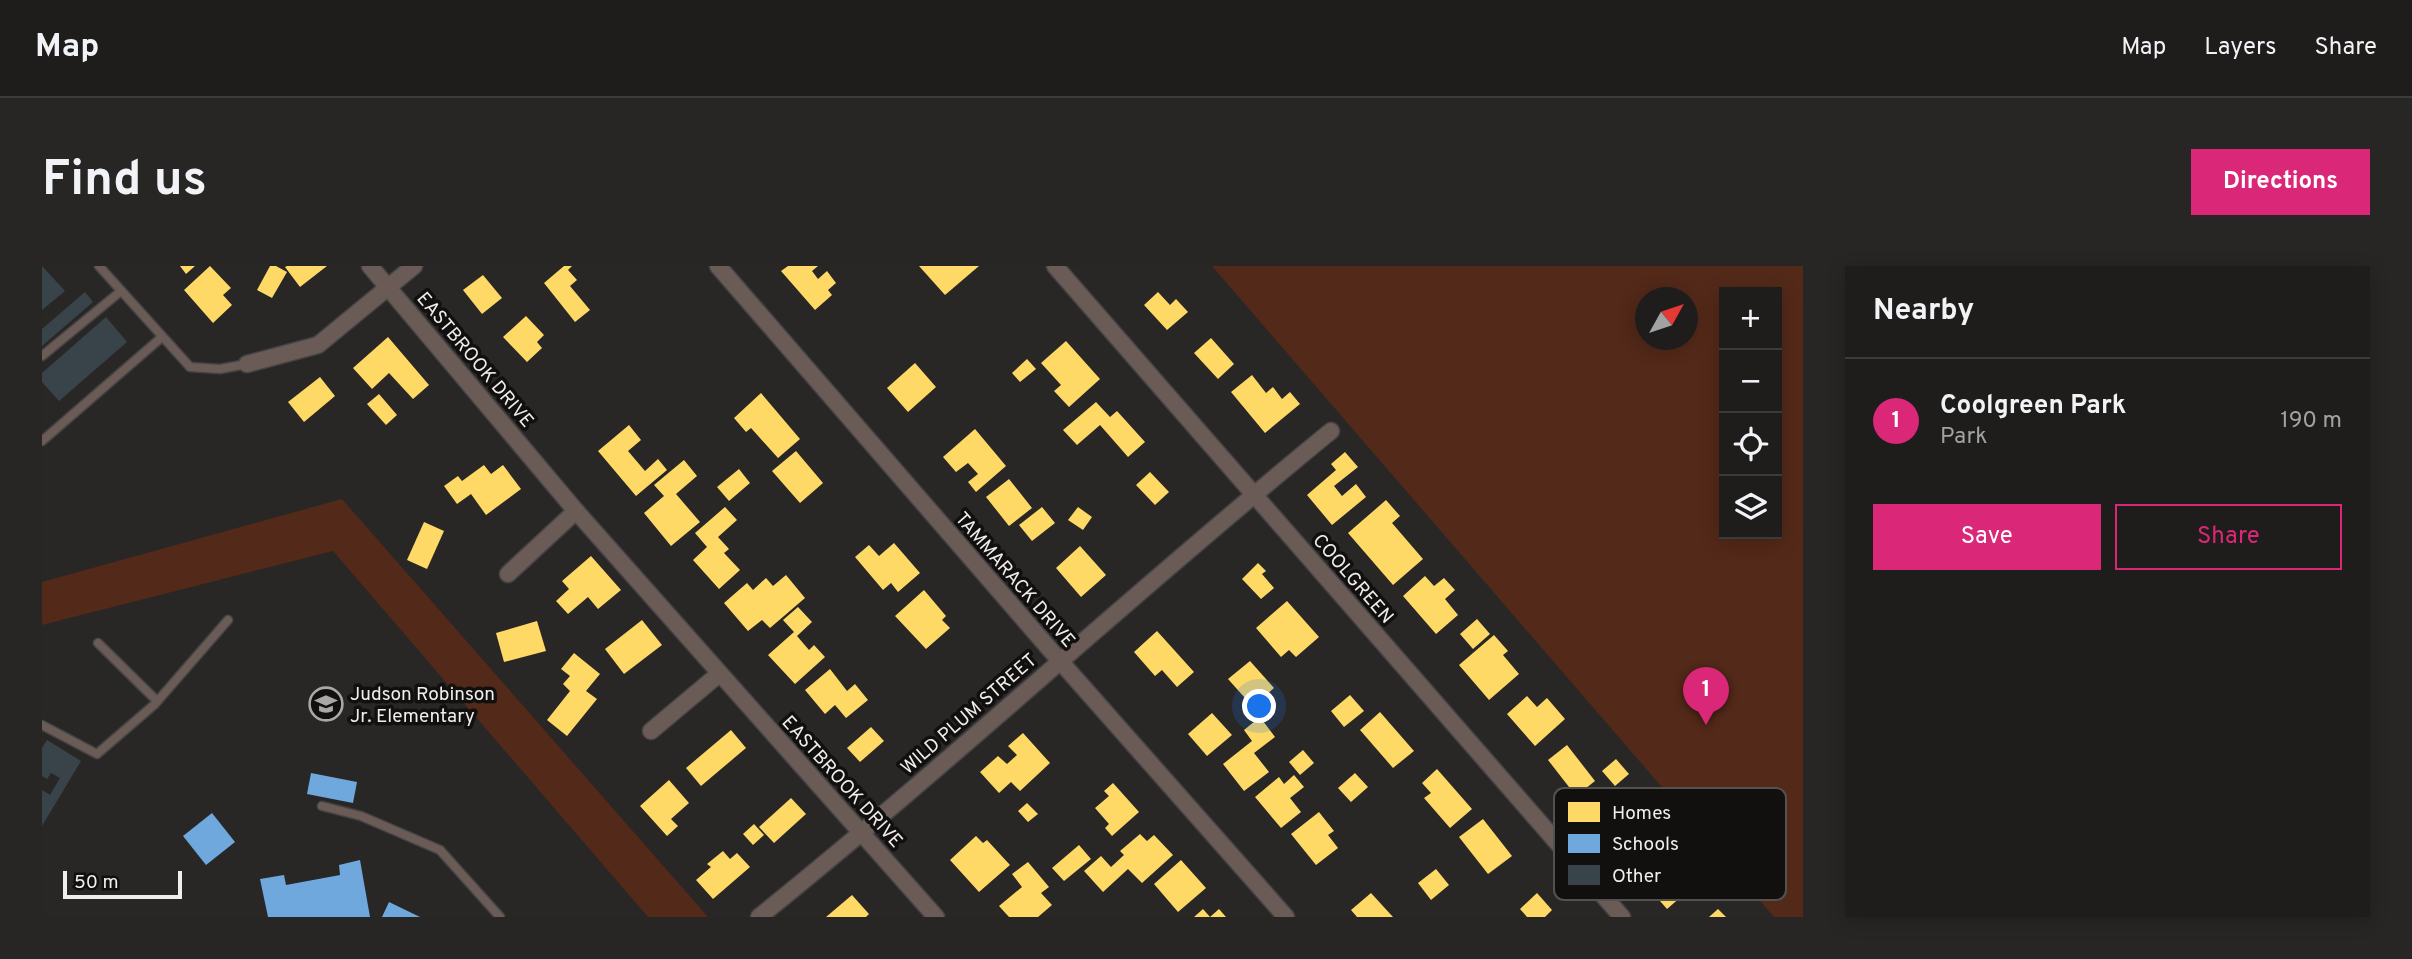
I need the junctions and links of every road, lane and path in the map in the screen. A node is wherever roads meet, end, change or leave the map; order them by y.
1 (99, 266) edge
2 (370, 266) edge
3 (414, 266) edge
4 (718, 266) edge
5 (1055, 266) edge
6 (389, 288) junction
7 (121, 292) junction
8 (162, 337) junction
9 (42, 356) edge
10 (247, 364) joint
11 (1331, 430) dead end
12 (42, 441) edge
13 (1253, 494) junction
14 (576, 511) junction
15 (508, 574) dead end
16 (228, 620) dead end
17 (98, 643) dead end
18 (1060, 661) junction
19 (719, 674) junction
20 (157, 701) junction
21 (42, 725) edge
22 (651, 732) dead end
23 (322, 806) dead end
24 (862, 834) junction
25 (1554, 839) edge
26 (1607, 900) edge
27 (500, 917) edge
28 (759, 917) edge
29 (936, 917) edge
30 (1286, 917) edge
31 (1622, 917) edge

1 - 7 lane
2 - 6 street, EASTBROOK DRIVE
3 - 6 street
4 - 18 street, TAMMARACK DRIVE
5 - 13 street, COOLGREEN
6 - 10 street
6 - 14 street, EASTBROOK DRIVE
7 - 8 lane
7 - 9 lane
8 - 10 lane
8 - 12 lane
11 - 13 street, WILD PLUM STREET
13 - 18 street, WILD PLUM STREET
13 - 25 street, COOLGREEN
14 - 15 street
14 - 19 street, EASTBROOK DRIVE
16 - 20 lane
17 - 20 lane
18 - 24 street, WILD PLUM STREET
18 - 30 street, TAMMARACK DRIVE
19 - 22 street
19 - 24 street, EASTBROOK DRIVE
20 - 21 lane
23 - 27 lane
24 - 28 street, WILD PLUM STREET
24 - 29 street, EASTBROOK DRIVE
26 - 31 street, COOLGREEN

